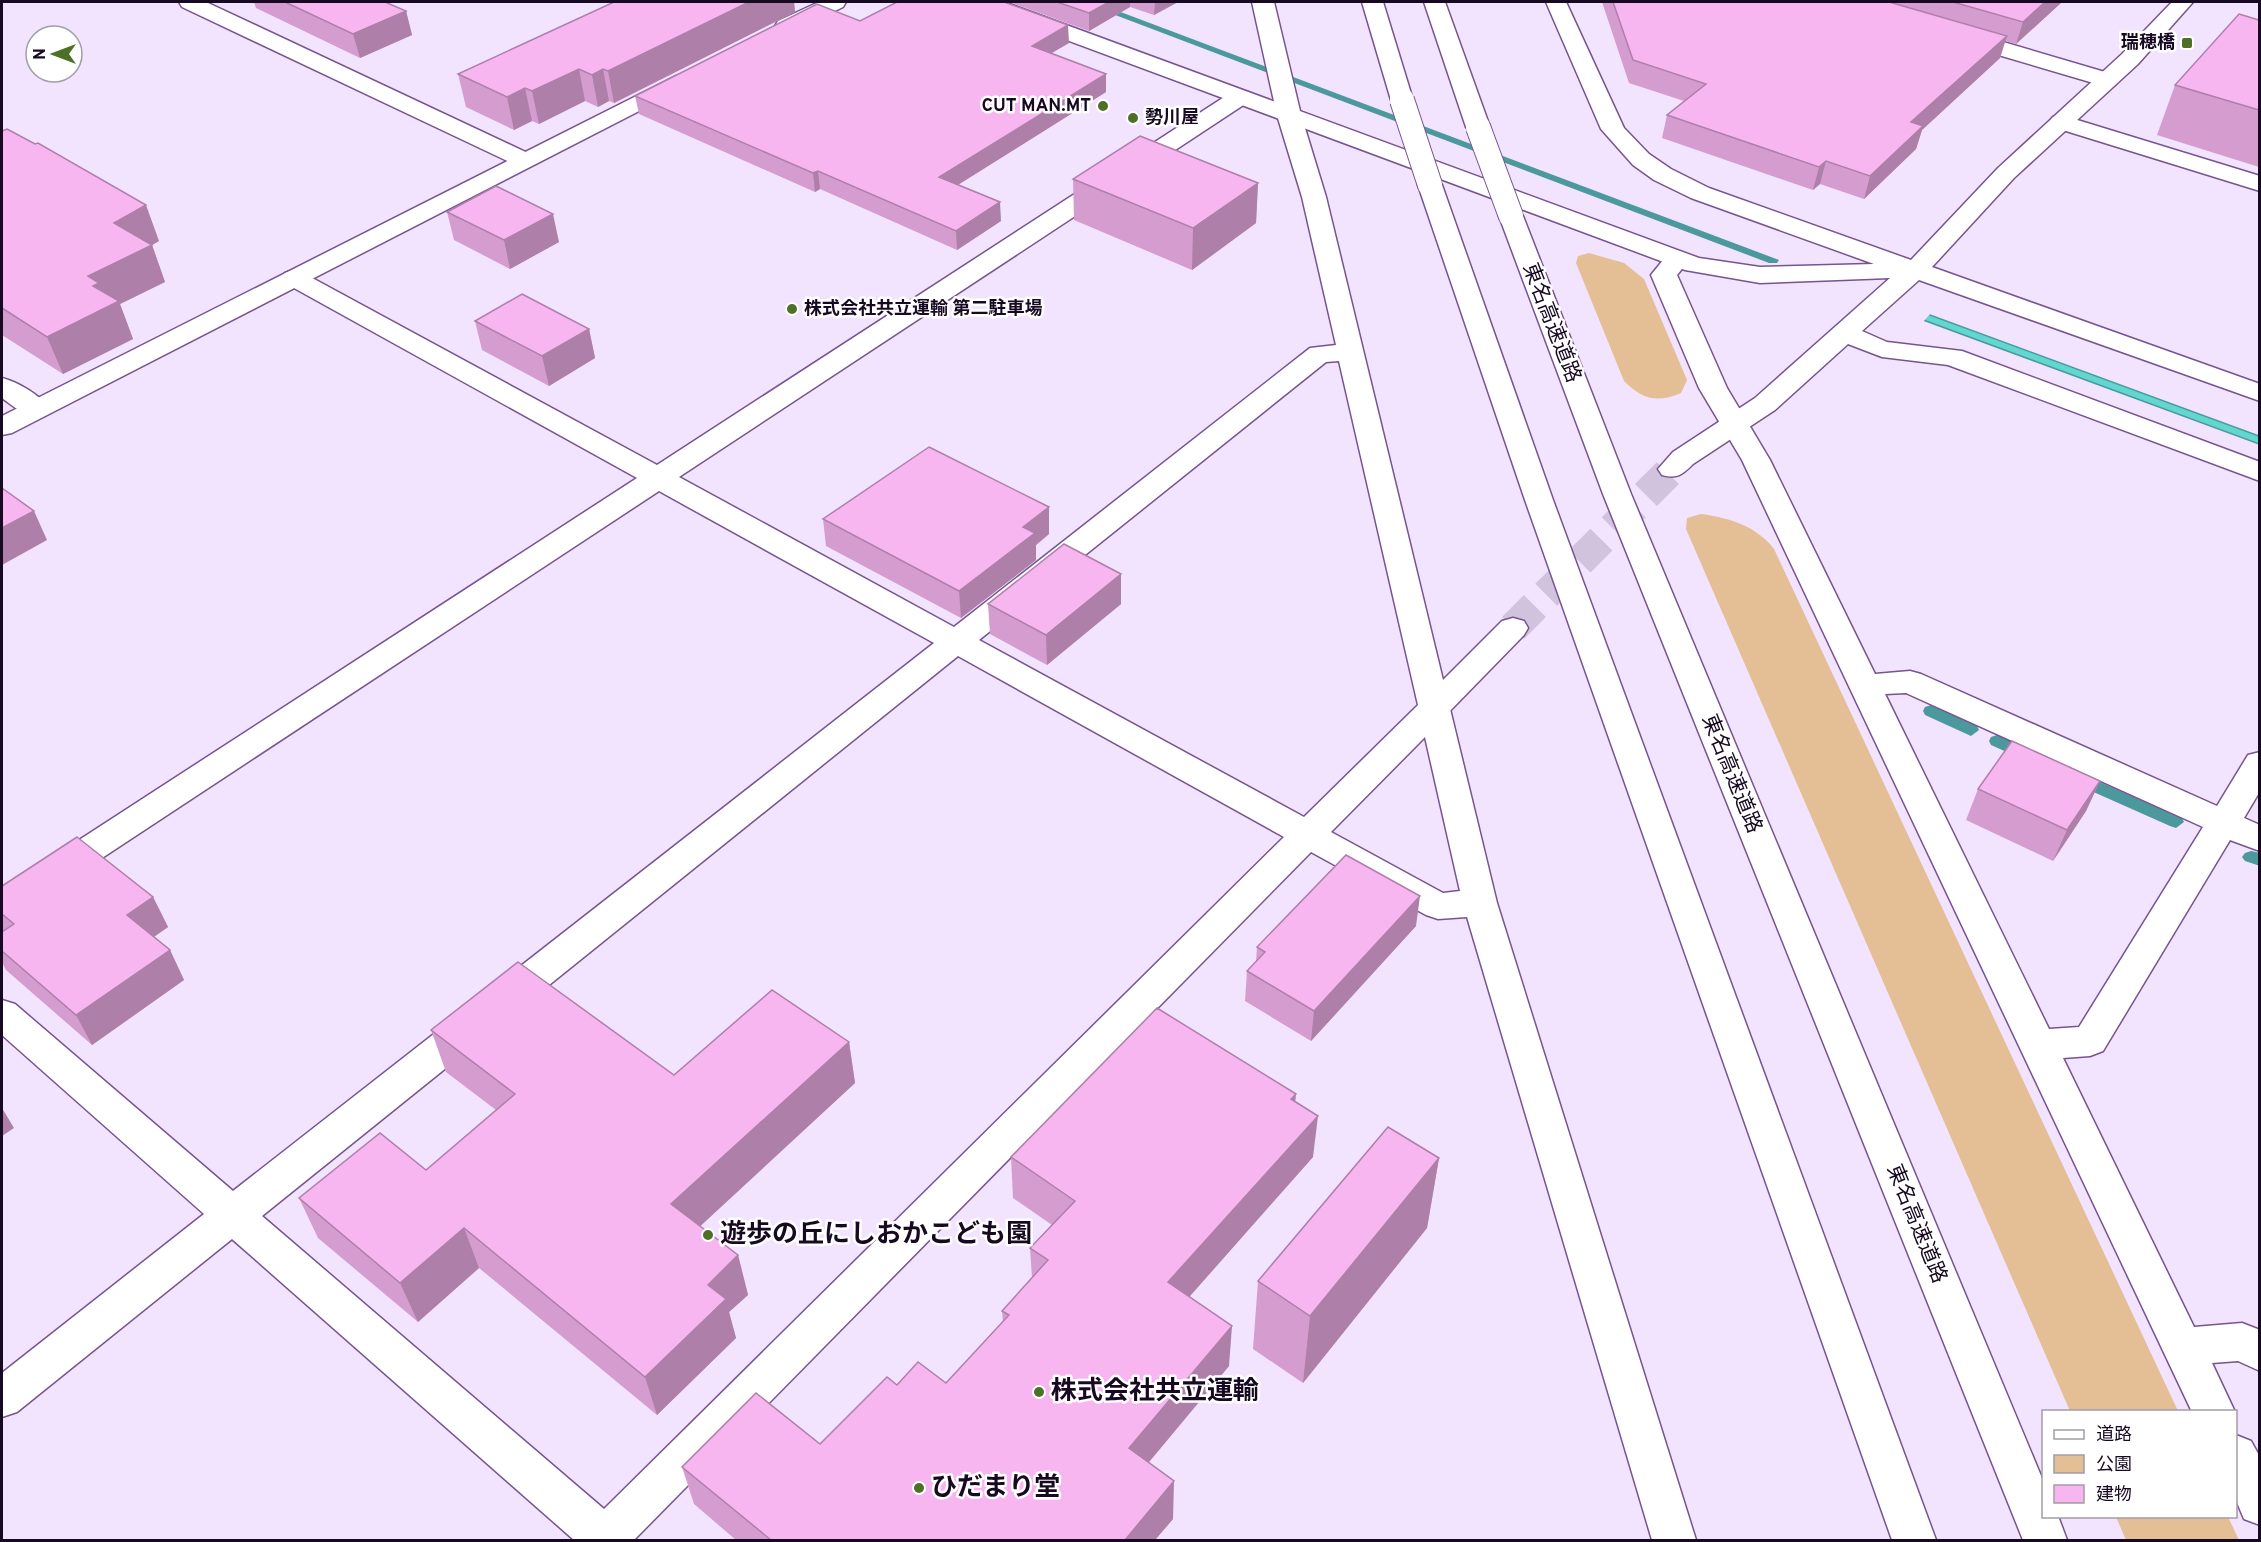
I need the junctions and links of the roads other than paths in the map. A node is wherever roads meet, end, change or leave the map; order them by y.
1 (190, 2) edge
2 (835, 2) edge
3 (986, 2) edge
4 (1263, 2) edge
5 (1372, 2) edge
6 (1434, 2) edge
7 (1556, 2) edge
8 (2183, 2) edge
9 (1935, 29) edge
10 (762, 38) edge
11 (700, 70) edge
12 (2107, 80) junction
13 (1240, 97) junction
14 (1287, 108) junction
15 (2061, 122) junction
16 (524, 160) junction
17 (2259, 184) edge
18 (1677, 259) junction
19 (1915, 270) junction
20 (294, 278) junction
21 (1844, 333) junction
22 (1351, 353) junction
23 (2, 387) edge
24 (2259, 393) edge
25 (36, 409) junction
26 (1734, 423) junction
27 (2, 427) edge
28 (1672, 469) tunnel mouth
29 (2259, 472) edge
30 (658, 478) junction
31 (1513, 628) tunnel mouth
32 (956, 641) junction
33 (1864, 685) junction
34 (1434, 708) junction
35 (2259, 763) edge
36 (2223, 822) junction
37 (1307, 835) junction
38 (2259, 839) edge
39 (1480, 903) junction
40 (2, 907) edge
41 (2, 1014) edge
42 (2037, 1045) junction
43 (232, 1215) junction
44 (2183, 1347) junction
45 (2259, 1352) edge
46 (2, 1398) edge
47 (2213, 1410) edge
48 (2237, 1459) edge
49 (2259, 1504) edge
50 (605, 1540) edge
51 (1674, 1540) edge
52 (1914, 1540) edge
53 (2045, 1540) edge

1 - 16 main road
2 - 10 main road
3 - 13 main road
4 - 14 main road
5 - 52 main road, bridge
6 - 53 main road, 東名高速道路, bridge
7 - 19 main road
8 - 12 main road
9 - 12 main road
11 - 16 main road
12 - 15 main road
13 - 14 main road
13 - 30 main road
14 - 18 main road
14 - 22 main road
15 - 17 main road
15 - 19 main road
16 - 20 main road
18 - 19 main road
18 - 26 main road
19 - 21 main road
19 - 24 main road
20 - 25 main road
20 - 30 main road
21 - 26 main road
21 - 29 main road
22 - 32 main road
22 - 34 main road
23 - 25 main road
25 - 27 main road
26 - 28 main road
26 - 33 main road
30 - 32 main road
30 - 40 main road
31 - 34 main road
32 - 37 main road
32 - 43 main road
33 - 36 main road
33 - 42 main road
34 - 37 main road
34 - 39 main road
35 - 36 main road
36 - 38 main road
36 - 42 main road
37 - 39 main road
37 - 50 main road
39 - 51 main road
41 - 43 main road
42 - 44 main road
43 - 46 main road
43 - 50 main road
44 - 45 main road
44 - 47 main road
48 - 49 main road

